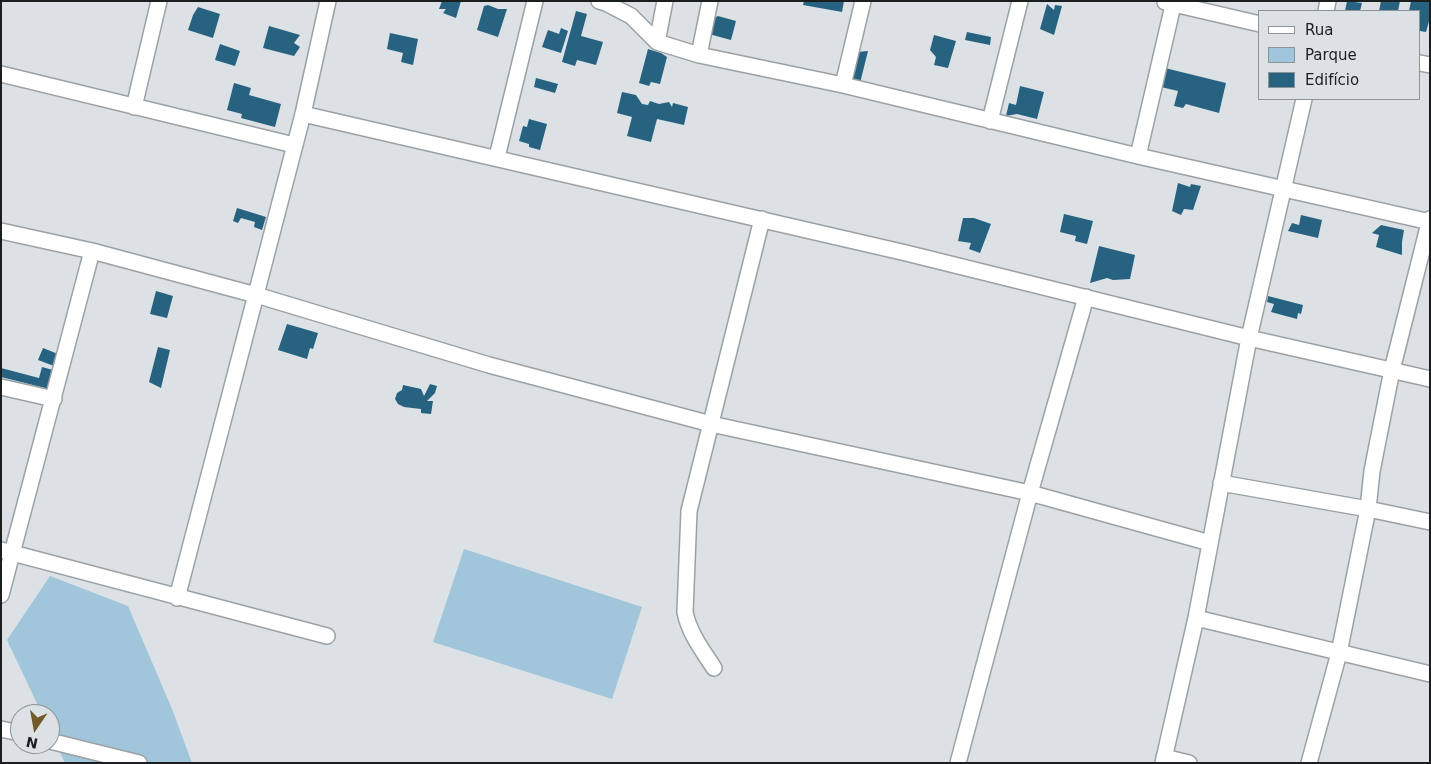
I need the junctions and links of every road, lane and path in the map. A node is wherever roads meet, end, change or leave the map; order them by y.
1 (159, 1) edge
2 (328, 1) edge
3 (535, 1) edge
4 (599, 1) edge
5 (665, 1) edge
6 (710, 1) edge
7 (863, 1) edge
8 (1020, 1) edge
9 (1170, 2) edge
10 (1258, 24) edge
11 (657, 42) junction
12 (699, 54) junction
13 (1, 74) edge
14 (842, 84) junction
15 (1304, 100) edge
16 (134, 107) junction
17 (303, 114) junction
18 (990, 121) junction
19 (294, 145) junction
20 (1138, 156) junction
21 (497, 157) junction
22 (1282, 188) junction
23 (762, 219) junction
24 (1430, 221) edge
25 (1, 230) edge
26 (92, 251) junction
27 (256, 295) junction
28 (1086, 297) junction
29 (1249, 338) junction
30 (1392, 370) junction
31 (1430, 379) edge
32 (1, 387) edge
33 (54, 400) junction
34 (710, 424) junction
35 (1221, 483) junction
36 (1030, 493) junction
37 (1368, 509) junction
38 (1430, 522) edge
39 (1210, 543) junction
40 (7, 552) edge
41 (1, 595) edge
42 (177, 598) junction
43 (1196, 618) junction
44 (327, 636) dead end
45 (1339, 652) junction
46 (714, 668) dead end
47 (1430, 674) edge
48 (60, 743) edge
49 (1163, 760) edge
50 (139, 763) edge
51 (958, 763) edge
52 (1189, 763) edge
53 (1309, 763) edge

1 - 16 street
2 - 17 street
3 - 21 street
4 - 11 street
5 - 11 street
6 - 12 street
7 - 14 street
8 - 18 street
9 - 10 street
9 - 20 street
11 - 12 street
12 - 14 street
13 - 16 street
14 - 18 street
15 - 22 street
16 - 19 street
17 - 19 street
17 - 21 street
18 - 20 street
19 - 27 street
20 - 22 street
21 - 23 street
22 - 24 street
22 - 29 street
23 - 28 street
23 - 34 street
24 - 30 street
25 - 26 street
26 - 27 street
26 - 33 street
27 - 34 street
27 - 42 street
28 - 29 street
28 - 36 street
29 - 30 street
29 - 35 street
30 - 31 street
30 - 37 street
32 - 33 street
33 - 40 street
34 - 36 street
34 - 46 street
35 - 37 street
35 - 39 street
36 - 39 street
36 - 51 street
37 - 38 street
37 - 45 street
39 - 43 street
40 - 41 street
40 - 42 street
42 - 44 street
43 - 45 street
43 - 49 street
45 - 47 street
45 - 53 street
48 - 50 street
49 - 52 street

